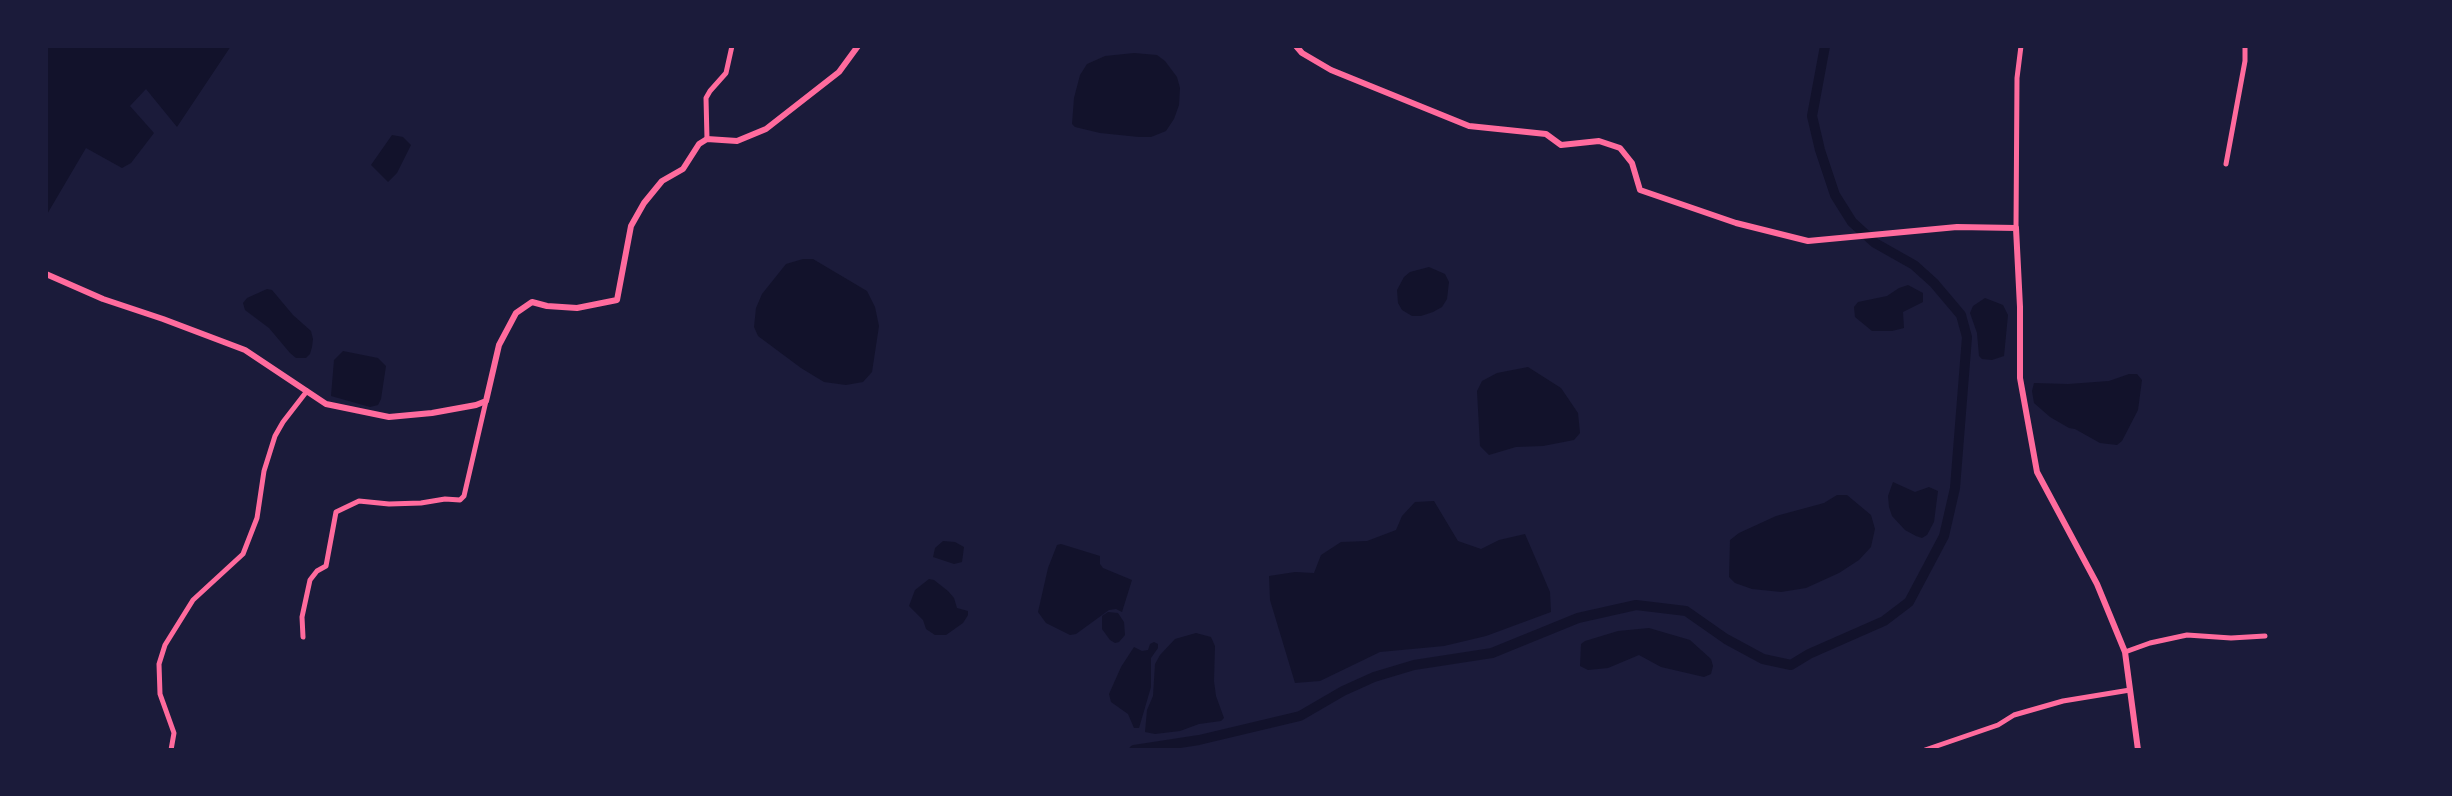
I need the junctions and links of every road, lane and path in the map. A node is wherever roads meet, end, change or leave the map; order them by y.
1 (732, 46) edge
2 (858, 46) edge
3 (1296, 46) edge
4 (2021, 46) edge
5 (2245, 46) edge
6 (707, 139) junction
7 (2226, 164) dead end
8 (2016, 228) junction
9 (47, 275) edge
10 (307, 391) junction
11 (486, 401) junction
12 (2265, 636) dead end
13 (303, 637) dead end
14 (2125, 652) junction
15 (2130, 690) junction
16 (171, 750) edge
17 (1925, 750) edge
18 (2138, 750) edge

1 - 6 street
2 - 6 street
3 - 8 street
4 - 8 street
5 - 7 street
6 - 11 street
8 - 14 street
9 - 10 street
10 - 11 street
10 - 16 street
11 - 13 street
12 - 14 street
14 - 15 street
15 - 17 street
15 - 18 street

